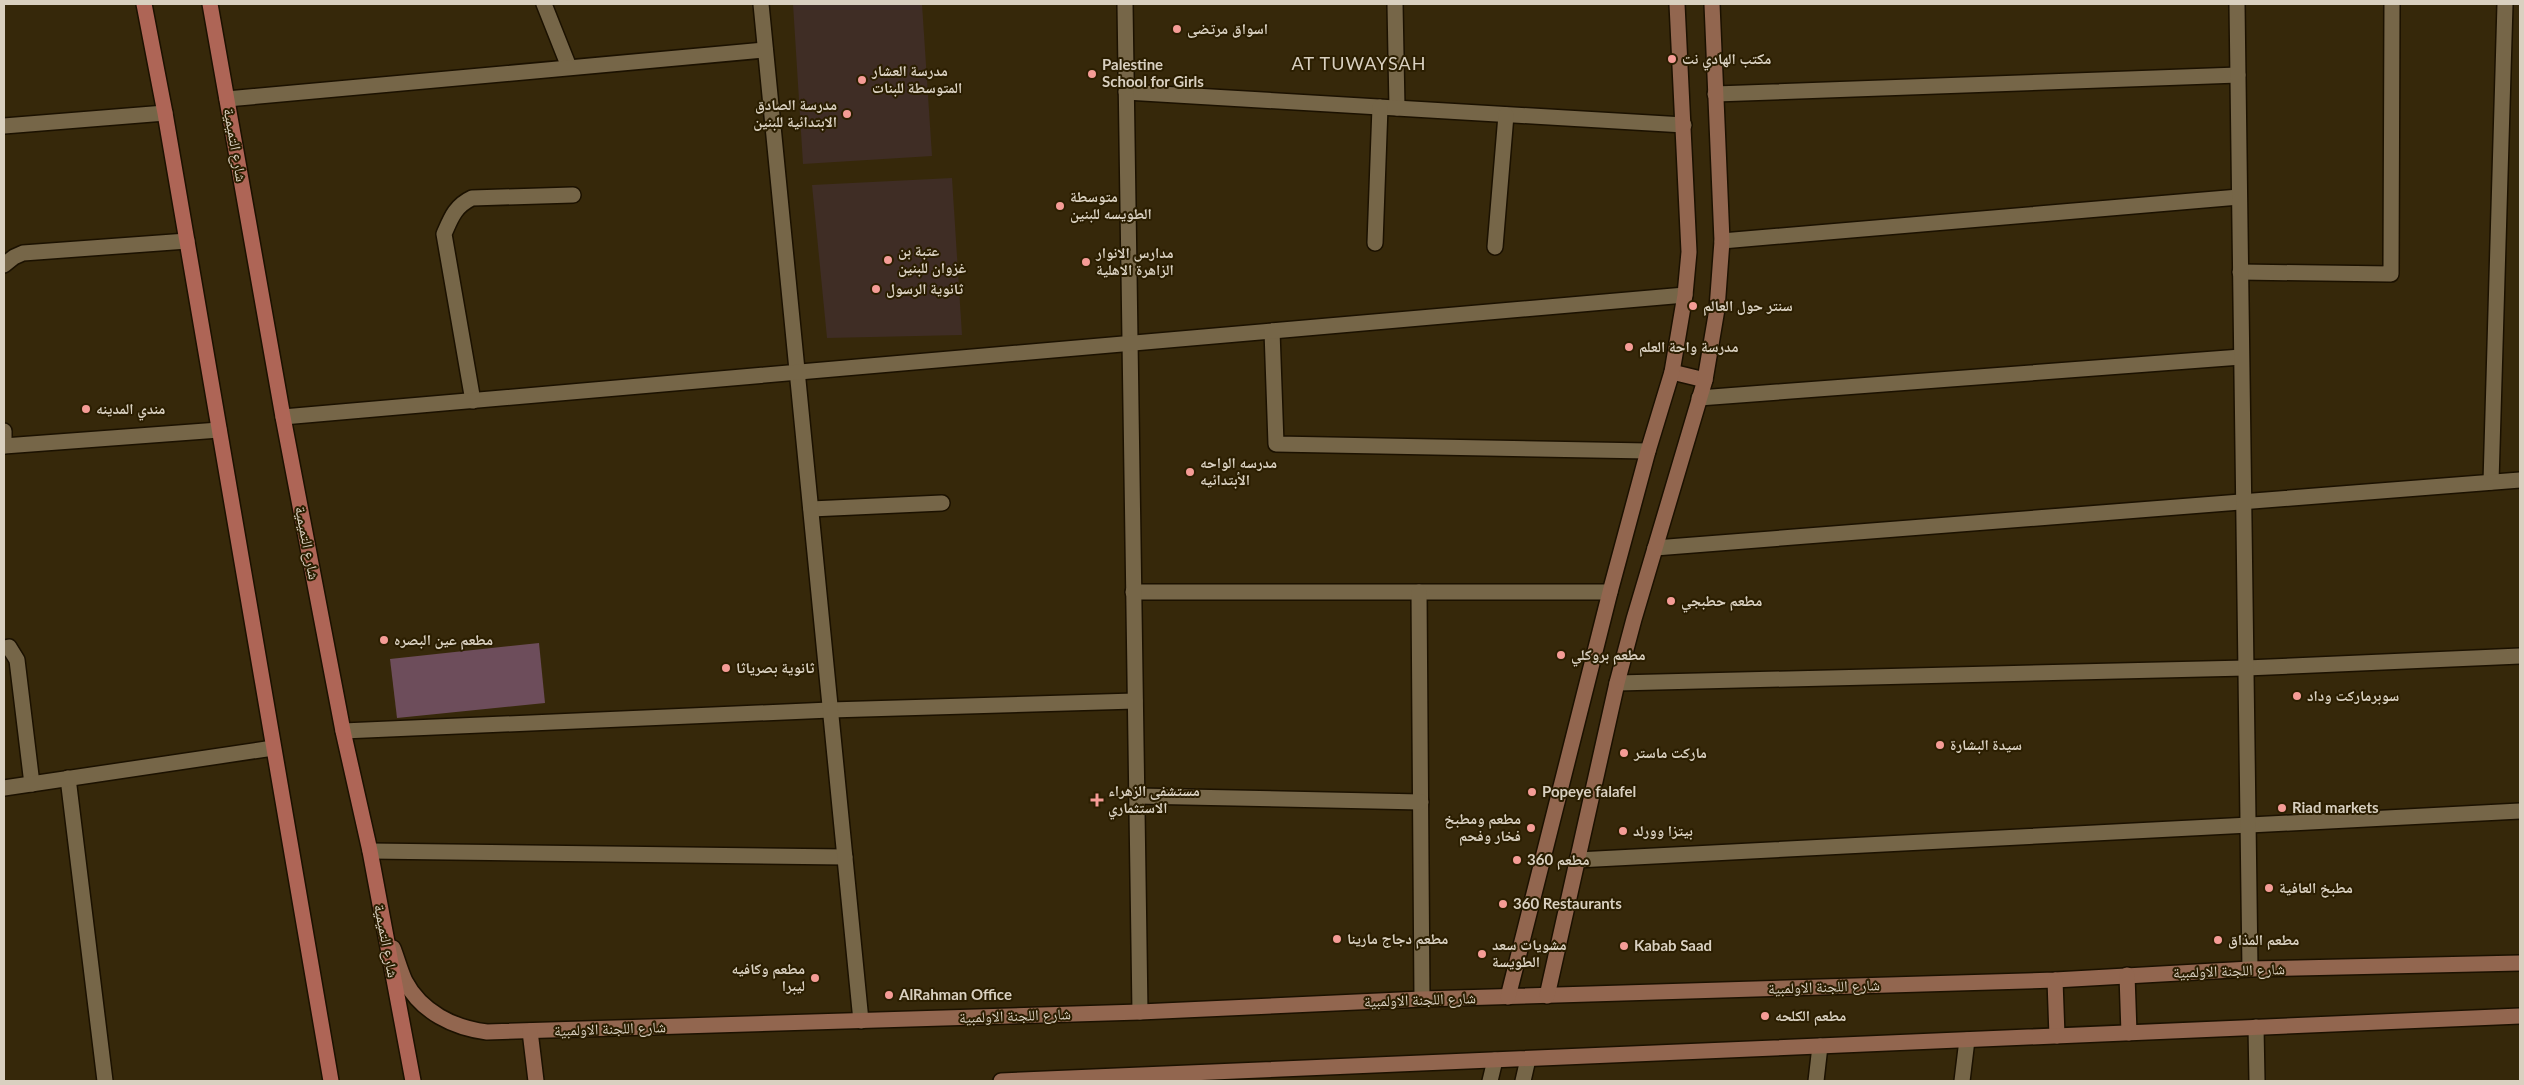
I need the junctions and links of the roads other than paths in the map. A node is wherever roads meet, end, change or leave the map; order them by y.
1 (144, 4) edge
2 (210, 4) edge
3 (544, 4) edge
4 (761, 4) edge
5 (1125, 4) edge
6 (1395, 4) edge
7 (1678, 4) edge
8 (1712, 4) edge
9 (2237, 4) edge
10 (2392, 4) edge
11 (2505, 4) edge
12 (765, 50) junction
13 (569, 67) junction
14 (2238, 75) junction
15 (1126, 92) junction
16 (1714, 94) junction
17 (227, 99) junction
18 (1380, 107) junction
19 (1397, 108) junction
20 (165, 113) junction
21 (1506, 114) junction
22 (1684, 125) junction
23 (4, 126) edge
24 (573, 195) dead end
25 (2239, 197) junction
26 (1722, 241) junction
27 (187, 242) junction
28 (1375, 243) dead end
29 (1495, 248) dead end
30 (4, 265) edge
31 (2240, 272) junction
32 (1685, 295) junction
33 (1272, 331) junction
34 (1130, 344) junction
35 (2242, 357) junction
36 (1672, 372) junction
37 (797, 373) junction
38 (1705, 380) junction
39 (1699, 398) junction
40 (473, 401) junction
41 (283, 417) junction
42 (219, 430) junction
43 (4, 431) edge
44 (4, 446) edge
45 (1648, 451) junction
46 (2520, 480) edge
47 (2491, 482) junction
48 (2243, 500) junction
49 (942, 502) dead end
50 (811, 509) junction
51 (1655, 548) junction
52 (1134, 592) junction
53 (1419, 592) junction
54 (1610, 592) junction
55 (4, 648) edge
56 (2520, 656) edge
57 (2246, 668) junction
58 (1617, 683) junction
59 (1135, 701) junction
60 (830, 710) junction
61 (343, 731) junction
62 (273, 748) junction
63 (68, 778) junction
64 (32, 784) junction
65 (4, 788) edge
66 (1137, 796) junction
67 (1421, 802) junction
68 (2520, 811) edge
69 (2248, 826) junction
70 (370, 851) junction
71 (845, 857) junction
72 (1577, 860) junction
73 (382, 918) junction
74 (2520, 963) edge
75 (2250, 969) junction
76 (2127, 976) junction
77 (2055, 980) junction
78 (1547, 996) junction
79 (1508, 998) junction
80 (1422, 999) junction
81 (1140, 1012) junction
82 (2520, 1016) edge
83 (861, 1022) junction
84 (2256, 1028) junction
85 (530, 1031) junction
86 (2129, 1033) junction
87 (2057, 1036) junction
88 (1967, 1040) junction
89 (1820, 1046) junction
90 (1528, 1058) junction
91 (1495, 1060) junction
92 (1039, 1080) edge
93 (105, 1081) edge
94 (331, 1081) edge
95 (413, 1081) edge
96 (536, 1081) edge
97 (1001, 1081) edge
98 (1490, 1081) edge
99 (1523, 1081) edge
100 (1816, 1081) edge
101 (1962, 1081) edge
102 (2257, 1081) edge

1 - 20 main road
2 - 17 main road, شارع التميمية
3 - 13 street
4 - 12 street
5 - 15 street
6 - 19 street
7 - 22 main road
8 - 16 main road
9 - 14 street
10 - 31 street
11 - 47 street
12 - 13 street
12 - 37 street
13 - 17 street
14 - 16 street
14 - 25 street
15 - 18 street
15 - 34 street
16 - 26 main road
17 - 41 main road, شارع التميمية
18 - 19 street
18 - 28 street
19 - 21 street
20 - 23 street
20 - 27 main road
21 - 22 street
21 - 29 street
22 - 32 main road
24 - 40 street
25 - 26 street
25 - 31 street
26 - 38 main road
27 - 30 street
27 - 42 main road
31 - 35 street
32 - 33 street
32 - 36 main road
33 - 34 street
33 - 45 street
34 - 37 street
34 - 52 street
35 - 39 street
35 - 48 street
36 - 38 main road
36 - 45 main road
37 - 40 street
37 - 50 street
38 - 39 main road
39 - 51 main road
40 - 41 street
41 - 61 main road, شارع التميمية
42 - 44 street
42 - 62 main road
43 - 44 street
45 - 54 main road
46 - 47 street
47 - 48 street
48 - 51 street
48 - 57 street
49 - 50 street
50 - 60 street
51 - 58 main road
52 - 53 street
52 - 59 street
53 - 54 street
53 - 67 street
54 - 79 main road
55 - 64 street
56 - 57 street
57 - 58 street
57 - 69 street
58 - 72 main road
59 - 60 street
59 - 66 street
60 - 61 street
60 - 71 street
61 - 70 main road, شارع التميمية
62 - 63 street
62 - 94 main road
63 - 64 street
63 - 93 street
64 - 65 street
66 - 67 street
66 - 81 street
67 - 80 street
68 - 69 street
69 - 72 street
69 - 75 street
70 - 71 street
70 - 73 main road, شارع التميمية
71 - 83 street
72 - 78 main road
73 - 85 main road, شارع اللجنة الاولمبية
73 - 95 main road, شارع التميمية
74 - 75 main road, شارع اللجنة الاولمبية
75 - 76 main road, شارع اللجنة الاولمبية
76 - 77 main road, شارع اللجنة الاولمبية
76 - 86 main road
77 - 78 main road, شارع اللجنة الاولمبية
77 - 87 main road
78 - 79 main road, شارع اللجنة الاولمبية
79 - 80 main road, شارع اللجنة الاولمبية
80 - 81 main road, شارع اللجنة الاولمبية
81 - 83 main road, شارع اللجنة الاولمبية
82 - 84 main road
83 - 85 main road, شارع اللجنة الاولمبية
84 - 86 main road
84 - 102 street
85 - 96 main road
86 - 87 main road
87 - 88 main road
88 - 89 main road
88 - 101 street
89 - 90 main road
89 - 100 street
90 - 91 main road
90 - 99 street
91 - 92 main road
91 - 98 street
92 - 97 main road

